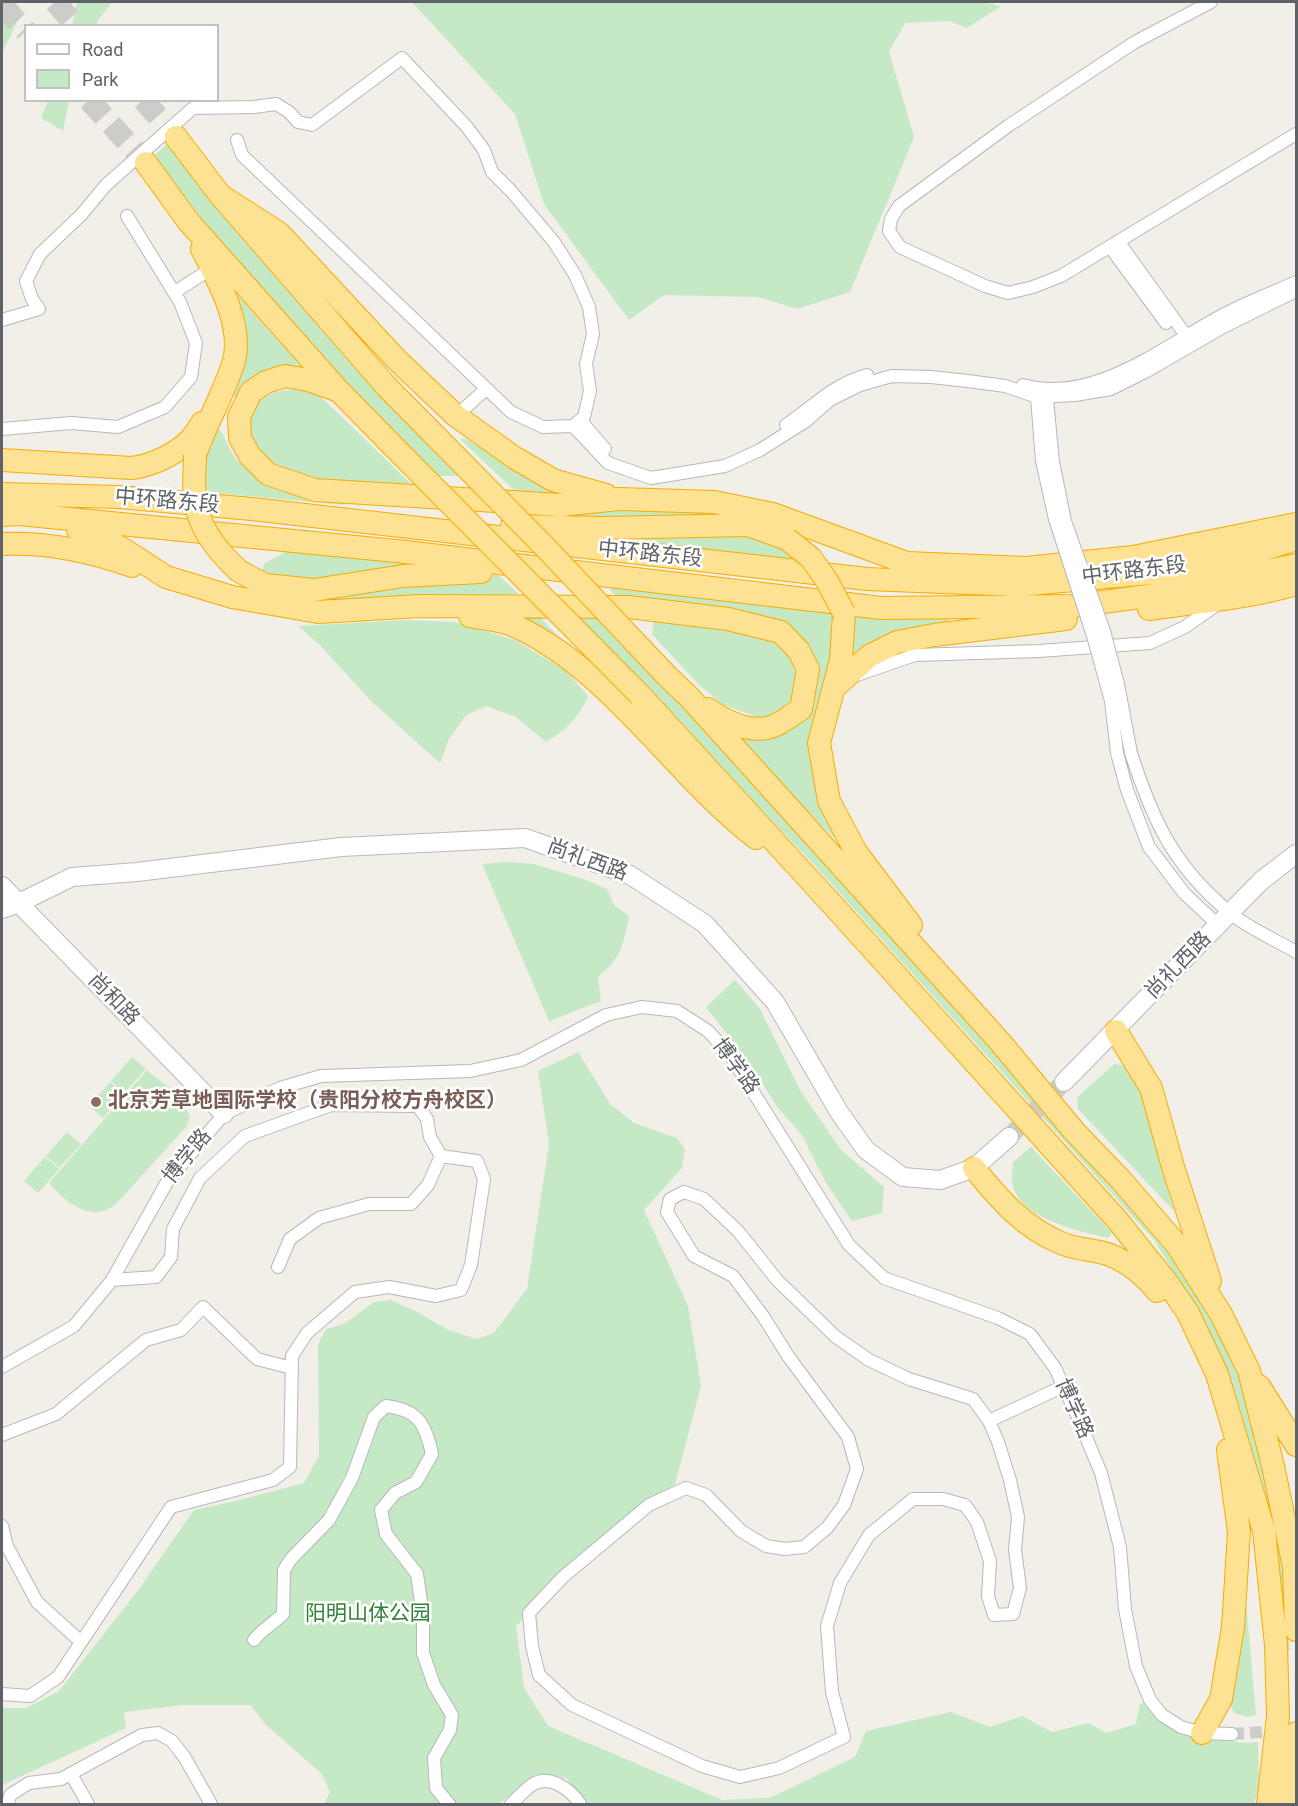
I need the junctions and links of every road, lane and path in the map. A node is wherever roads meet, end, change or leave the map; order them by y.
1 (1211, 2) edge
2 (1296, 134) edge
3 (176, 137) tunnel mouth
4 (237, 140) dead end
5 (146, 163) tunnel mouth
6 (220, 195) junction
7 (127, 216) dead end
8 (188, 221) junction
9 (1114, 244) junction
10 (212, 268) junction
11 (1296, 282) edge
12 (1296, 291) edge
13 (175, 292) junction
14 (2, 320) edge
15 (1186, 342) junction
16 (486, 389) junction
17 (339, 391) junction
18 (1041, 392) junction
19 (217, 402) junction
20 (456, 416) junction
21 (576, 423) junction
22 (2, 429) edge
23 (2, 460) edge
24 (2, 474) edge
25 (2, 494) edge
26 (619, 499) junction
27 (179, 503) junction
28 (2, 515) edge
29 (340, 520) junction
30 (1060, 520) junction
31 (1296, 524) edge
32 (2, 527) edge
33 (1296, 539) edge
34 (2, 544) edge
35 (1296, 565) edge
36 (534, 567) junction
37 (166, 577) junction
38 (1296, 584) edge
39 (1226, 599) junction
40 (419, 606) junction
41 (838, 683) junction
42 (689, 697) junction
43 (1296, 854) edge
44 (806, 876) junction
45 (2, 886) edge
46 (19, 903) junction
47 (2, 909) edge
48 (2, 919) edge
49 (1224, 920) junction
50 (1296, 952) edge
51 (1116, 1031) junction
52 (1001, 1043) junction
53 (1064, 1082) tunnel mouth
54 (224, 1114) junction
55 (1009, 1137) tunnel mouth
56 (441, 1156) junction
57 (974, 1168) junction
58 (278, 1267) dead end
59 (112, 1280) junction
60 (1221, 1314) junction
61 (1205, 1348) junction
62 (2, 1367) edge
63 (292, 1368) junction
64 (1249, 1371) junction
65 (1217, 1374) junction
66 (1064, 1386) junction
67 (988, 1421) junction
68 (2, 1435) edge
69 (1296, 1445) edge
70 (2, 1526) edge
71 (1296, 1630) edge
72 (254, 1640) dead end
73 (81, 1642) junction
74 (2, 1694) edge
75 (1202, 1733) junction
76 (1296, 1733) edge
77 (1232, 1734) tunnel mouth
78 (71, 1774) junction
79 (8, 1804) edge
80 (88, 1804) edge
81 (211, 1804) edge
82 (449, 1804) edge
83 (511, 1804) edge
84 (579, 1804) edge
85 (1268, 1804) edge
86 (1289, 1804) edge

1 - 9 street
2 - 9 street
3 - 6 highway
4 - 16 street
5 - 8 highway
6 - 20 highway
6 - 42 highway, bridge
7 - 13 street
8 - 10 highway
8 - 17 highway
9 - 15 street
10 - 13 street
10 - 19 highway
11 - 15 street
12 - 15 street
13 - 22 street
14 - 21 street
15 - 18 street
16 - 20 street
16 - 21 street
17 - 26 highway
17 - 44 highway, bridge
18 - 21 street
18 - 30 street
19 - 23 highway
19 - 36 highway, bridge
20 - 26 highway
24 - 27 highway
25 - 27 highway, 中环路东段
26 - 31 highway
27 - 29 highway, 中环路东段
28 - 36 highway, 中环路东段
29 - 33 highway, 中环路东段
29 - 41 highway, bridge
30 - 49 street, bridge
30 - 49 street, bridge
32 - 37 highway
34 - 37 highway
35 - 36 highway, 中环路东段
37 - 40 highway
38 - 39 highway
39 - 41 highway
39 - 41 street
40 - 42 highway
40 - 44 highway
41 - 52 highway
42 - 52 highway
43 - 49 street, 尚礼西路
44 - 61 highway
45 - 46 street, 尚和路
46 - 47 street, 尚礼西路
46 - 48 street, 尚礼西路
46 - 54 street, 尚和路
46 - 57 street, 尚礼西路
49 - 50 street
49 - 51 street, 尚礼西路
51 - 53 street, 尚礼西路
51 - 60 highway
52 - 60 highway
54 - 59 street, 博学路
54 - 66 street, 博学路
55 - 57 street, 尚礼西路
56 - 58 street
56 - 59 street
56 - 63 street
57 - 61 highway
59 - 62 street, 博学路
60 - 64 highway
61 - 65 highway
63 - 68 street
63 - 73 street
64 - 69 highway
64 - 71 highway
65 - 75 highway
65 - 85 highway
66 - 67 street
66 - 75 street, 博学路
67 - 67 street
70 - 73 street
72 - 82 street
73 - 74 street
75 - 77 street, 博学路
76 - 86 highway
78 - 79 street
78 - 80 street
78 - 81 street
83 - 84 street

